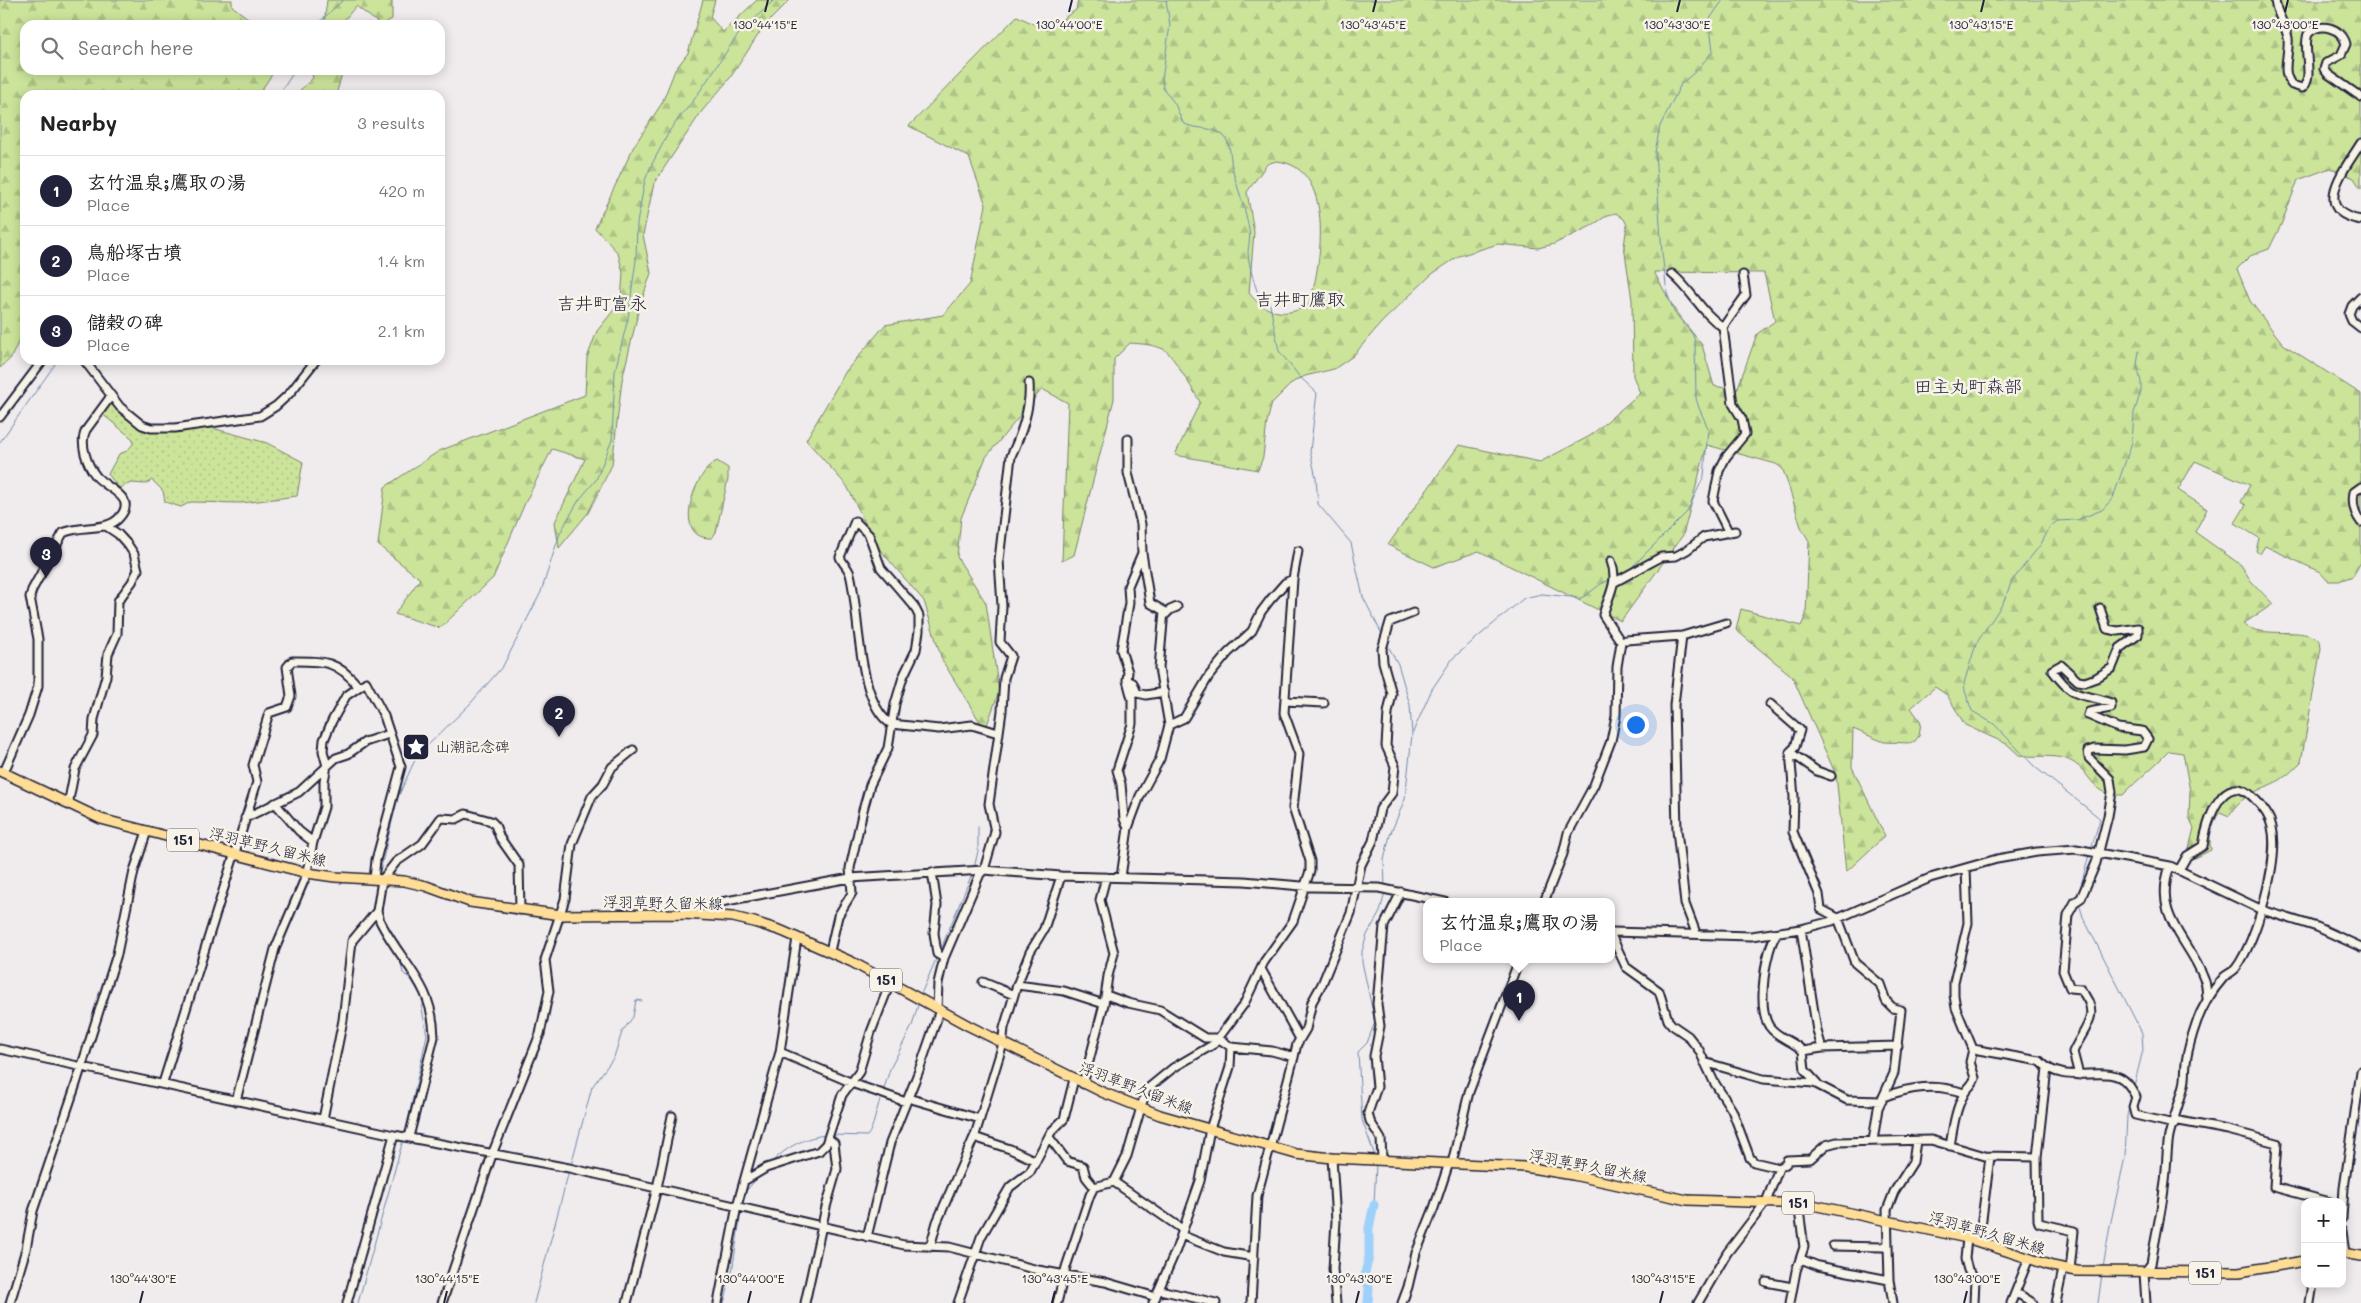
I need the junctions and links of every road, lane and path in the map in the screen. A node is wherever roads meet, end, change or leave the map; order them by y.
1 (2275, 0) edge
2 (2361, 97) edge
3 (2361, 143) edge
4 (2361, 220) edge
5 (1672, 274) dead end
6 (1742, 275) dead end
7 (2361, 297) edge
8 (1723, 327) junction
9 (2361, 328) edge
10 (39, 365) edge
11 (88, 365) edge
12 (312, 365) edge
13 (1028, 383) dead end
14 (111, 396) junction
15 (0, 417) edge
16 (1128, 439) dead end
17 (2361, 488) edge
18 (2361, 522) edge
19 (106, 526) junction
20 (1298, 551) dead end
21 (1142, 553) junction
22 (1612, 560) dead end
23 (1293, 579) junction
24 (1615, 582) junction
25 (1177, 607) dead end
26 (2100, 608) dead end
27 (1413, 613) dead end
28 (1164, 616) junction
29 (1726, 623) dead end
30 (1682, 636) junction
31 (1626, 640) dead end
32 (1126, 680) junction
33 (358, 686) junction
34 (1164, 692) junction
35 (1285, 701) junction
36 (1324, 703) dead end
37 (1770, 704) dead end
38 (891, 724) junction
39 (1169, 725) junction
40 (998, 733) junction
41 (390, 734) junction
42 (633, 750) dead end
43 (1790, 752) junction
44 (327, 766) junction
45 (2, 772) edge
46 (1831, 776) dead end
47 (275, 803) junction
48 (68, 805) junction
49 (244, 820) junction
50 (1128, 828) junction
51 (147, 832) junction
52 (313, 842) junction
53 (2099, 852) junction
54 (236, 854) junction
55 (2170, 866) junction
56 (1966, 868) junction
57 (984, 870) junction
58 (2179, 870) junction
59 (932, 872) junction
60 (307, 873) junction
61 (1061, 876) junction
62 (1120, 876) junction
63 (1106, 877) junction
64 (850, 878) junction
65 (377, 880) junction
66 (1304, 886) junction
67 (1357, 887) junction
68 (1401, 892) junction
69 (1427, 898) edge
70 (1546, 898) edge
71 (520, 910) junction
72 (2262, 910) junction
73 (377, 911) junction
74 (682, 914) junction
75 (561, 915) junction
76 (1838, 918) junction
77 (1801, 929) junction
78 (1615, 932) edge
79 (1778, 932) junction
80 (1696, 933) junction
81 (797, 938) junction
82 (1615, 943) edge
83 (2361, 947) edge
84 (830, 951) junction
85 (940, 956) junction
86 (1518, 963) edge
87 (1261, 969) junction
88 (983, 982) dead end
89 (890, 983) junction
90 (1017, 986) junction
91 (1014, 995) junction
92 (1106, 995) junction
93 (2207, 998) junction
94 (1104, 1004) junction
95 (938, 1009) junction
96 (1218, 1038) junction
97 (1300, 1039) junction
98 (1002, 1042) junction
99 (1898, 1046) junction
100 (1231, 1047) junction
101 (1822, 1048) junction
102 (0, 1049) edge
103 (1973, 1049) junction
104 (1803, 1051) junction
105 (780, 1052) junction
106 (1294, 1057) junction
107 (1704, 1062) junction
108 (81, 1065) junction
109 (2047, 1068) junction
110 (2361, 1071) edge
111 (2079, 1075) junction
112 (1074, 1080) junction
113 (163, 1083) junction
114 (852, 1083) junction
115 (1084, 1084) junction
116 (1820, 1085) junction
117 (1964, 1092) junction
118 (1882, 1099) junction
119 (907, 1100) junction
120 (236, 1101) junction
121 (1141, 1108) junction
122 (672, 1116) dead end
123 (323, 1119) junction
124 (980, 1119) junction
125 (2174, 1122) junction
126 (1210, 1129) junction
127 (394, 1135) junction
128 (830, 1136) junction
129 (409, 1137) junction
130 (974, 1137) junction
131 (1049, 1137) junction
132 (1873, 1141) junction
133 (1916, 1141) junction
134 (1270, 1146) junction
135 (1950, 1146) junction
136 (493, 1152) junction
137 (1990, 1157) junction
138 (2037, 1157) junction
139 (1332, 1158) junction
140 (1378, 1159) junction
141 (1036, 1161) junction
142 (1450, 1163) junction
143 (1779, 1168) junction
144 (744, 1180) junction
145 (1114, 1182) junction
146 (1094, 1187) junction
147 (657, 1188) junction
148 (2316, 1198) edge
149 (2343, 1198) edge
150 (1766, 1202) junction
151 (1798, 1203) junction
152 (741, 1207) junction
153 (1888, 1221) junction
154 (821, 1226) junction
155 (1182, 1232) junction
156 (867, 1237) junction
157 (1967, 1238) junction
158 (1979, 1242) junction
159 (1887, 1244) junction
160 (1833, 1246) dead end
161 (930, 1247) junction
162 (2346, 1253) edge
163 (975, 1254) junction
164 (2361, 1256) edge
165 (1254, 1257) junction
166 (2028, 1258) junction
167 (1801, 1259) junction
168 (2301, 1262) edge
169 (2066, 1269) junction
170 (2144, 1273) junction
171 (1064, 1275) junction
172 (1889, 1280) junction
173 (1766, 1282) dead end
174 (1792, 1287) junction
175 (2312, 1288) edge
176 (2015, 1294) junction
177 (1156, 1296) edge
178 (1206, 1302) edge
179 (10, 1303) edge
180 (347, 1303) edge
181 (442, 1303) edge
182 (627, 1303) edge
183 (718, 1303) edge
184 (804, 1303) edge
185 (958, 1303) edge
186 (1057, 1303) edge
187 (1216, 1303) edge
188 (1251, 1303) edge
189 (1336, 1303) edge
190 (1402, 1303) edge
191 (1698, 1303) edge
192 (1790, 1303) edge
193 (1892, 1303) edge
194 (1974, 1303) edge
195 (2011, 1303) edge
196 (2033, 1303) edge
197 (2056, 1303) edge
198 (2146, 1303) edge
199 (2310, 1303) edge

1 - 2 street
3 - 4 street
5 - 8 street
6 - 8 street
7 - 9 street
8 - 24 street
10 - 15 street
11 - 14 street
12 - 14 street
13 - 40 street
14 - 19 street
16 - 21 street
17 - 18 street
19 - 45 street
19 - 48 street
20 - 23 street
21 - 28 street
21 - 32 street
22 - 24 street
23 - 35 street
23 - 39 street
24 - 70 street
25 - 28 street
26 - 53 street
27 - 67 street
28 - 34 street
29 - 30 street
30 - 31 street
30 - 80 street
32 - 34 street
32 - 50 street
33 - 41 street
33 - 44 street
33 - 49 street
34 - 39 street
35 - 36 street
35 - 66 street
37 - 43 street
38 - 38 street
38 - 40 street
38 - 64 street
39 - 50 street
40 - 57 street
41 - 44 street
41 - 65 street
42 - 75 street
43 - 46 street
43 - 76 street
44 - 47 street
44 - 52 street
45 - 48 main road, 浮羽草野久留米線 / 151
47 - 49 street
47 - 52 street
48 - 51 main road, 浮羽草野久留米線 / 151
49 - 54 street
50 - 62 street
51 - 54 main road, 浮羽草野久留米線 / 151
51 - 108 street
52 - 60 street
53 - 55 street
53 - 56 street
53 - 111 street
54 - 60 main road, 浮羽草野久留米線 / 151
54 - 113 street
55 - 58 street
55 - 93 street
56 - 76 street
56 - 103 street
57 - 59 street
57 - 61 street
57 - 85 street
58 - 72 street
58 - 72 street
59 - 64 street
59 - 85 street
60 - 65 main road, 浮羽草野久留米線 / 151
60 - 120 street
61 - 63 street
61 - 90 street
62 - 63 street
62 - 66 street
63 - 92 street
64 - 74 street
64 - 84 street
65 - 71 main road, 浮羽草野久留米線 / 151
65 - 71 street
65 - 73 street
66 - 67 street
66 - 87 street
67 - 68 street
67 - 97 street
68 - 69 street
68 - 140 street
71 - 75 main road, 浮羽草野久留米線 / 151
72 - 83 street
72 - 93 street
73 - 123 street
73 - 129 street
74 - 75 main road, 浮羽草野久留米線 / 151
74 - 81 main road, 浮羽草野久留米線 / 151
75 - 136 street
76 - 77 street
76 - 99 street
77 - 79 street
77 - 101 street
78 - 80 street
79 - 80 street
79 - 104 street
81 - 84 main road, 浮羽草野久留米線 / 151
81 - 105 street
82 - 107 street
84 - 89 main road, 浮羽草野久留米線 / 151
85 - 95 street
86 - 142 street
87 - 96 street
87 - 97 street
88 - 91 street
89 - 95 main road, 浮羽草野久留米線 / 151
89 - 114 street
90 - 91 street
90 - 94 street
91 - 98 street
92 - 94 street
92 - 96 street
93 - 125 street
94 - 115 street
95 - 98 main road, 浮羽草野久留米線 / 151
95 - 119 street
96 - 100 street
96 - 121 street
97 - 106 street
98 - 112 main road, 浮羽草野久留米線 / 151
98 - 124 street
99 - 101 street
99 - 118 street
100 - 106 street
100 - 126 street
101 - 104 street
102 - 108 street
103 - 109 street
103 - 117 street
104 - 116 street
105 - 114 street
105 - 144 street
106 - 134 street
107 - 116 street
107 - 143 street
108 - 113 street
108 - 179 street
109 - 111 street
109 - 138 street
110 - 149 street
111 - 125 street
112 - 115 main road, 浮羽草野久留米線 / 151
112 - 131 street
113 - 120 street
114 - 119 street
114 - 128 street
115 - 121 main road, 浮羽草野久留米線 / 151
116 - 118 street
117 - 118 street
117 - 135 street
118 - 132 street
119 - 124 street
119 - 156 street
120 - 123 street
121 - 126 main road, 浮羽草野久留米線 / 151
121 - 145 street
122 - 147 street
123 - 127 street
124 - 130 street
125 - 148 street
125 - 170 street
126 - 134 main road, 浮羽草野久留米線 / 151
126 - 155 street
127 - 129 street
127 - 180 street
128 - 144 street
128 - 154 street
129 - 136 street
130 - 141 street
130 - 161 street
131 - 141 street
131 - 146 street
132 - 133 street
132 - 143 street
133 - 135 street
133 - 153 street
134 - 139 main road, 浮羽草野久留米線 / 151
134 - 165 street
135 - 137 street
136 - 147 street
136 - 181 street
137 - 138 street
137 - 158 street
138 - 169 street
139 - 140 main road, 浮羽草野久留米線 / 151
139 - 189 street
140 - 142 main road, 浮羽草野久留米線 / 151
141 - 163 street
142 - 150 main road, 浮羽草野久留米線 / 151
142 - 190 street
143 - 150 street
144 - 152 street
145 - 146 street
145 - 155 street
146 - 171 street
147 - 152 street
147 - 182 street
150 - 151 main road, 浮羽草野久留米線 / 151
150 - 191 street
151 - 153 main road, 浮羽草野久留米線 / 151
151 - 167 street
152 - 154 street
152 - 183 street
153 - 157 main road, 浮羽草野久留米線 / 151
153 - 159 street
154 - 156 street
154 - 184 street
155 - 165 street
155 - 177 street
156 - 161 street
157 - 158 main road, 浮羽草野久留米線 / 151
157 - 194 street
158 - 166 main road, 浮羽草野久留米線 / 151
159 - 160 street
159 - 172 street
161 - 163 street
162 - 164 main road
163 - 171 street
163 - 185 street
165 - 188 street
166 - 169 main road, 浮羽草野久留米線 / 151
166 - 176 street
167 - 172 street
167 - 174 street
168 - 170 main road, 浮羽草野久留米線 / 151
169 - 170 main road, 浮羽草野久留米線 / 151
169 - 197 street
170 - 198 street
171 - 177 street
171 - 186 street
172 - 193 street
173 - 174 street
174 - 192 street
175 - 199 street
176 - 195 street
176 - 196 street
177 - 178 street
178 - 187 street

